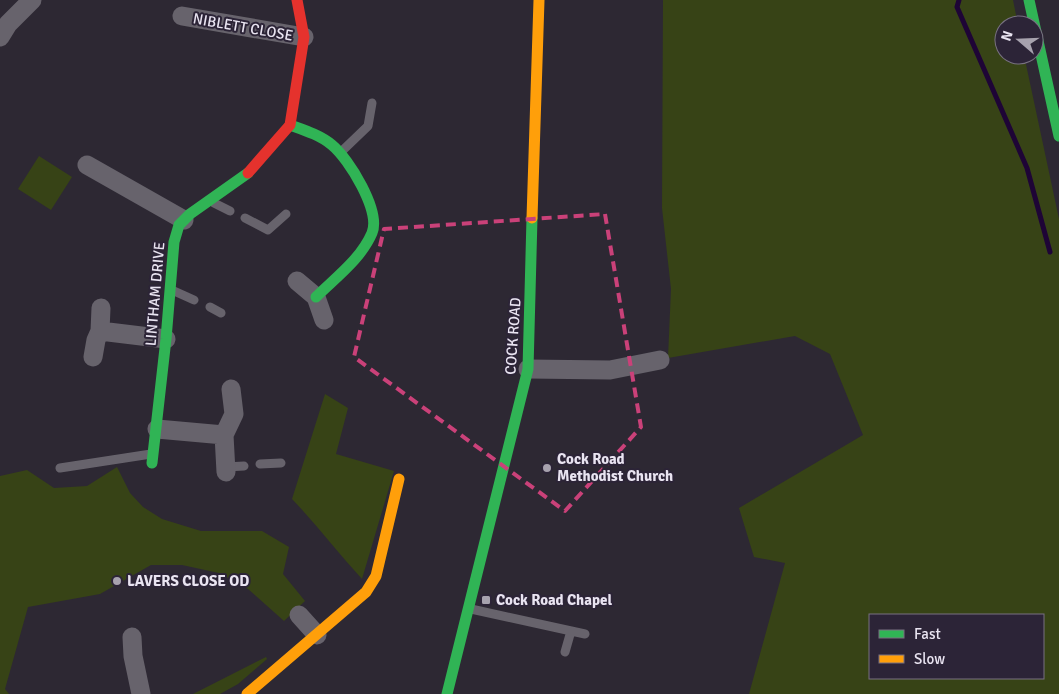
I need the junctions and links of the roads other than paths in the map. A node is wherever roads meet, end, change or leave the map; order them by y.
1 (32, 0) edge
2 (297, 0) edge
3 (539, 0) edge
4 (1030, 0) edge
5 (182, 16) dead end
6 (0, 37) edge
7 (304, 37) junction
8 (372, 103) dead end
9 (290, 125) junction
10 (1059, 136) edge
11 (340, 153) junction
12 (87, 165) dead end
13 (209, 200) junction
14 (230, 211) dead end
15 (286, 214) dead end
16 (245, 218) dead end
17 (184, 220) junction
18 (297, 281) dead end
19 (170, 289) junction
20 (316, 297) junction
21 (194, 300) dead end
22 (210, 307) dead end
23 (101, 308) dead end
24 (221, 313) dead end
25 (324, 320) dead end
26 (100, 331) junction
27 (166, 339) junction
28 (93, 357) dead end
29 (660, 360) dead end
30 (528, 369) junction
31 (231, 389) dead end
32 (157, 429) junction
33 (224, 435) junction
34 (153, 458) joint
35 (281, 462) dead end
36 (260, 464) dead end
37 (60, 468) dead end
38 (232, 468) dead end
39 (400, 479) dead end
40 (469, 609) junction
41 (299, 615) dead end
42 (571, 630) junction
43 (585, 634) dead end
44 (318, 635) junction
45 (132, 637) dead end
46 (565, 652) dead end
47 (141, 694) edge
48 (248, 694) edge
49 (447, 694) edge

1 - 6 street
2 - 7 main road
3 - 30 main road, COCK ROAD
4 - 10 main road
5 - 7 street, NIBLETT CLOSE
7 - 9 main road
8 - 11 lane
9 - 11 main road
9 - 13 main road, LINTHAM DRIVE
11 - 20 main road
12 - 17 street
13 - 14 lane
13 - 17 main road, LINTHAM DRIVE
15 - 16 lane
17 - 19 main road, LINTHAM DRIVE
18 - 20 street
19 - 21 lane
19 - 27 main road, LINTHAM DRIVE
20 - 25 street
22 - 24 lane
23 - 26 street
26 - 27 street
26 - 28 street
27 - 32 main road, LINTHAM DRIVE
29 - 30 street
30 - 40 main road, COCK ROAD
31 - 33 street
32 - 33 street
32 - 34 main road, LINTHAM DRIVE
33 - 38 street
34 - 37 lane
35 - 36 lane
39 - 44 main road
40 - 42 lane
40 - 49 main road, COCK ROAD
41 - 44 street
42 - 43 lane
42 - 46 lane
44 - 48 main road
45 - 47 street

